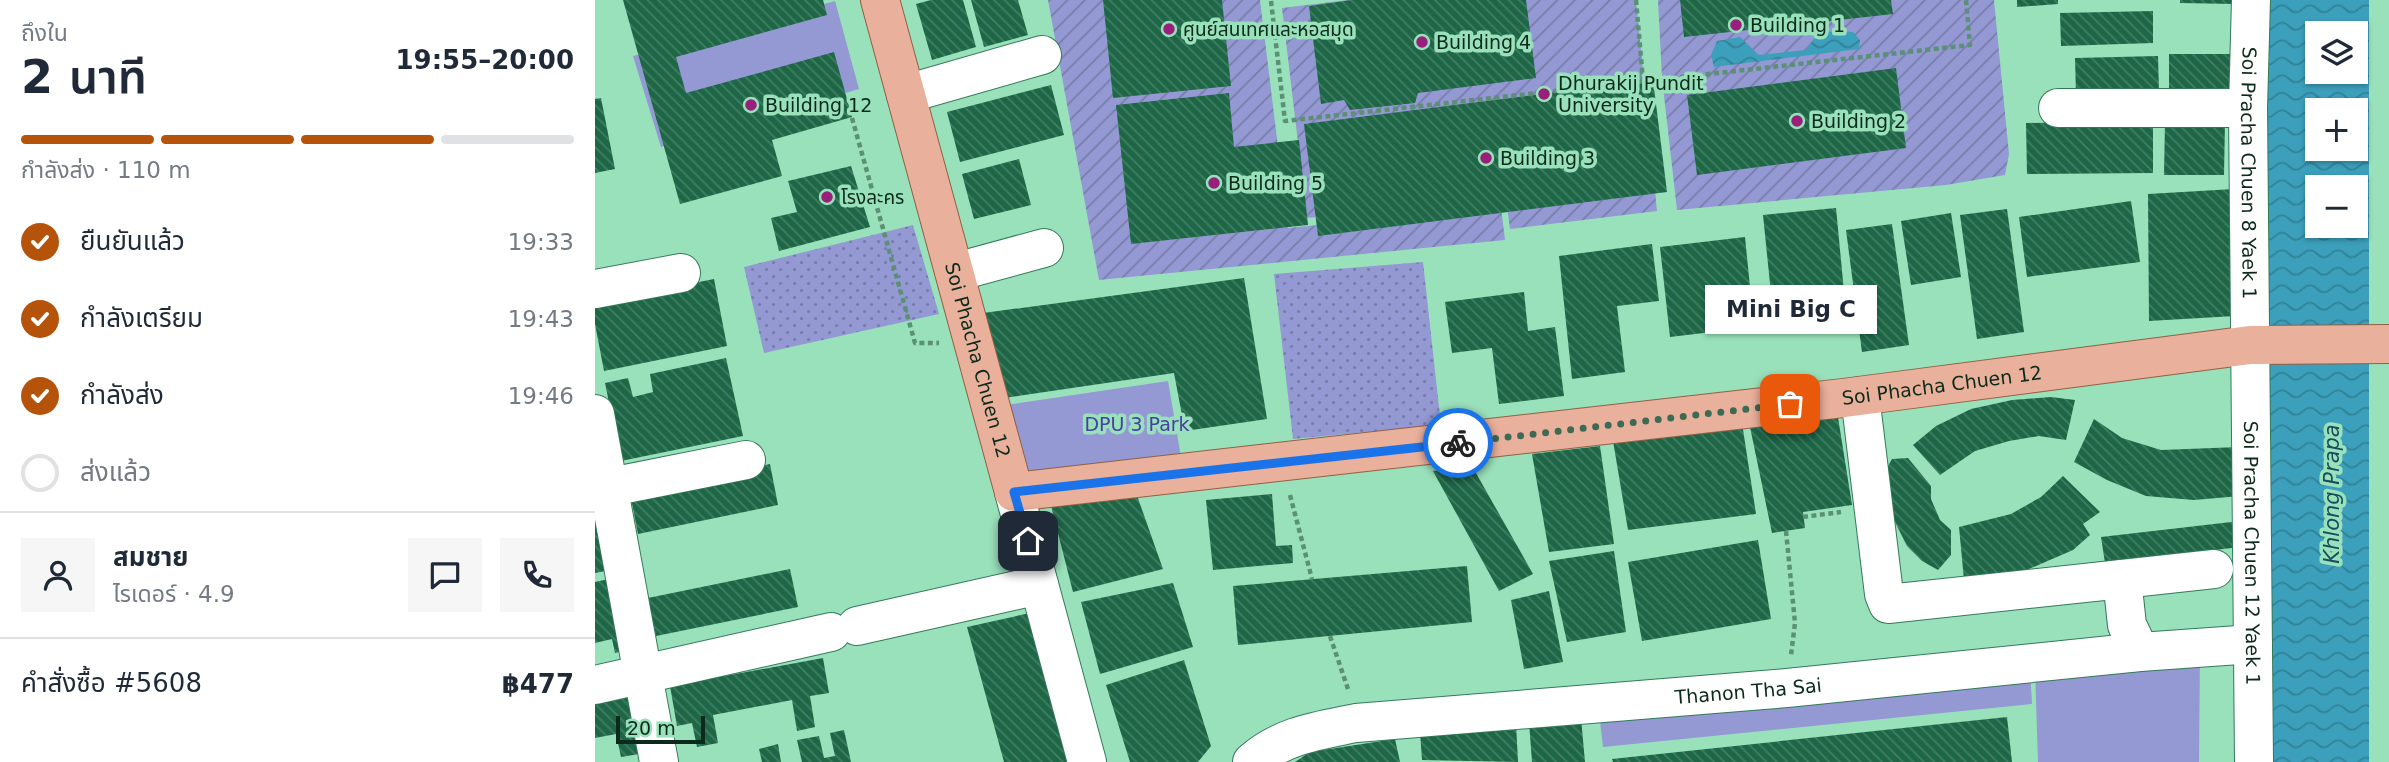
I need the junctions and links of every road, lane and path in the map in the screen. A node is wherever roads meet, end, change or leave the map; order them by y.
1 (880, 0) edge
2 (1280, 0) edge
3 (1636, 0) edge
4 (1966, 0) edge
5 (2251, 0) edge
6 (1271, 1) edge
7 (1042, 55) dead end
8 (1643, 81) junction
9 (906, 94) junction
10 (2058, 108) dead end
11 (2248, 108) junction
12 (852, 118) dead end
13 (1044, 248) dead end
14 (956, 272) junction
15 (681, 273) dead end
16 (595, 289) edge
17 (974, 343) junction
18 (2389, 344) edge
19 (2254, 345) junction
20 (1860, 396) junction
21 (595, 414) edge
22 (746, 460) dead end
23 (1282, 463) junction
24 (602, 489) edge
25 (1014, 492) junction
26 (1786, 531) dead end
27 (2214, 569) dead end
28 (1312, 579) dead end
29 (2122, 579) junction
30 (1039, 585) junction
31 (1330, 636) dead end
32 (2253, 644) junction
33 (2140, 652) junction
34 (642, 676) junction
35 (595, 685) edge
36 (1787, 688) junction
37 (1356, 723) junction
38 (659, 762) edge
39 (1087, 762) edge
40 (1252, 762) edge
41 (2254, 762) edge

1 - 9 main road, Soi Phacha Chuen 12
2 - 6 path
3 - 8 path
4 - 8 path
5 - 11 street, Soi Pracha Chuen 8 Yaek 1
6 - 8 path
7 - 9 street
9 - 14 main road, Soi Phacha Chuen 12
10 - 11 street
11 - 19 street, Soi Pracha Chuen 8 Yaek 1
12 - 17 path
13 - 14 street
14 - 17 main road, Soi Phacha Chuen 12
15 - 16 street
17 - 25 main road, Soi Phacha Chuen 12
18 - 19 main road, Soi Phacha Chuen 12
19 - 20 main road, Soi Phacha Chuen 12
19 - 32 street, Soi Pracha Chuen 12 Yaek 1
20 - 23 main road, Soi Phacha Chuen 12
20 - 29 street
21 - 24 street
22 - 24 street
23 - 25 main road, Soi Phacha Chuen 12
23 - 28 path
24 - 34 street
25 - 30 street
26 - 36 path
27 - 29 street
29 - 33 street
30 - 34 street
30 - 39 street
31 - 37 path
32 - 33 street, Thanon Tha Sai
32 - 41 street, Soi Pracha Chuen 12 Yaek 1
33 - 36 street, Thanon Tha Sai
34 - 35 street
34 - 38 street
36 - 37 street, Thanon Tha Sai
37 - 40 street, Thanon Tha Sai

